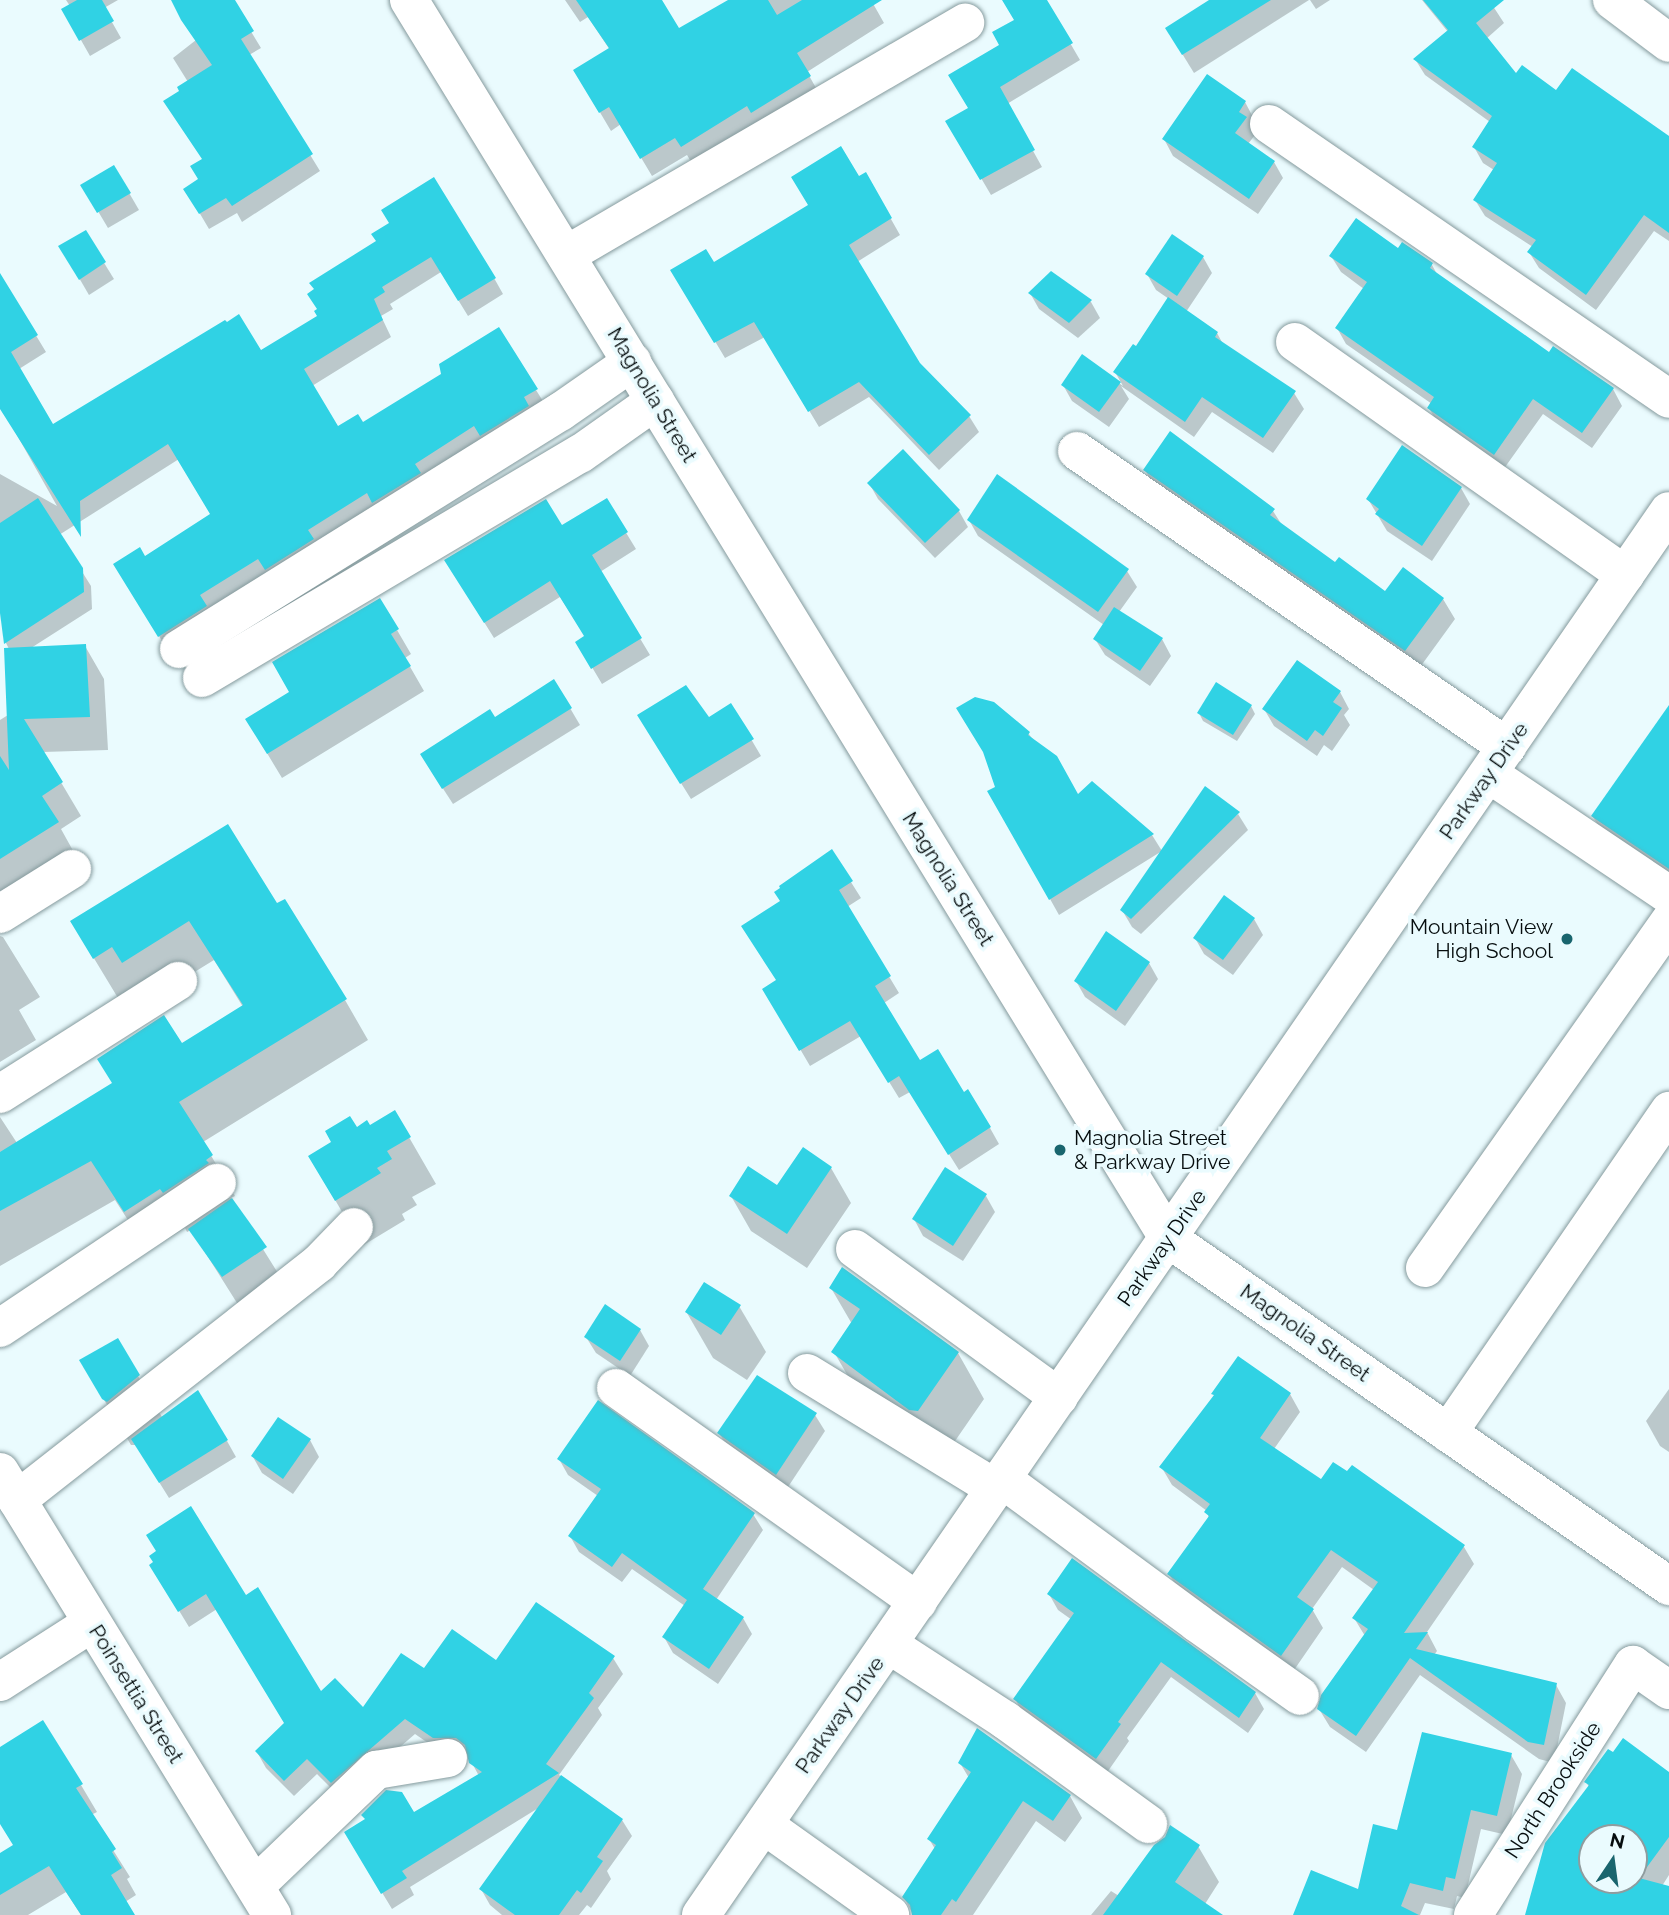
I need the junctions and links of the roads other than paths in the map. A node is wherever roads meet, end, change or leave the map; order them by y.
1 (409, 0) edge
2 (1612, 0) edge
3 (965, 23) dead end
4 (1669, 43) edge
5 (1269, 124) dead end
6 (566, 255) junction
7 (1295, 342) dead end
8 (632, 362) junction
9 (1669, 399) edge
10 (655, 401) junction
11 (1077, 451) dead end
12 (1669, 512) edge
13 (1625, 575) junction
14 (179, 649) dead end
15 (202, 678) dead end
16 (1498, 761) junction
17 (72, 869) dead end
18 (1669, 895) edge
19 (0, 914) edge
20 (1669, 922) edge
21 (178, 981) dead end
22 (0, 1094) edge
23 (1669, 1111) edge
24 (217, 1183) dead end
25 (354, 1227) dead end
26 (1169, 1239) junction
27 (855, 1249) dead end
28 (1426, 1268) dead end
29 (0, 1328) edge
30 (807, 1373) dead end
31 (616, 1388) dead end
32 (1059, 1397) junction
33 (1448, 1433) junction
34 (999, 1484) junction
35 (7, 1488) edge
36 (1669, 1586) edge
37 (918, 1602) junction
38 (92, 1623) junction
39 (888, 1644) junction
40 (0, 1682) edge
41 (1669, 1690) edge
42 (1300, 1696) dead end
43 (448, 1758) dead end
44 (1149, 1824) dead end
45 (764, 1825) junction
46 (263, 1901) edge
47 (701, 1915) edge
48 (890, 1915) edge
49 (1473, 1915) edge

1 - 6 street, Magnolia Street
2 - 4 street
3 - 6 street
5 - 9 street
6 - 8 street, Magnolia Street
7 - 13 street
8 - 10 street, Magnolia Street
8 - 14 street
10 - 15 street
10 - 26 street, Magnolia Street
11 - 16 street
12 - 13 street, Parkway Drive
13 - 16 street, Parkway Drive
16 - 18 street
16 - 26 street, Parkway Drive
17 - 19 street
20 - 28 street
21 - 22 street
23 - 33 street
24 - 29 street
25 - 35 street
26 - 32 street, Parkway Drive
26 - 33 street, Magnolia Street
27 - 32 street
30 - 34 street
31 - 37 street
32 - 34 street, Parkway Drive
33 - 36 street, Magnolia Street
34 - 37 street, Parkway Drive
34 - 42 street
35 - 38 street, Poinsettia Street
37 - 39 street, Parkway Drive
38 - 40 street
38 - 46 street, Poinsettia Street
39 - 44 street
39 - 45 street, Parkway Drive
41 - 49 street, North Brookside
43 - 46 street
45 - 47 street, Parkway Drive
45 - 48 street

